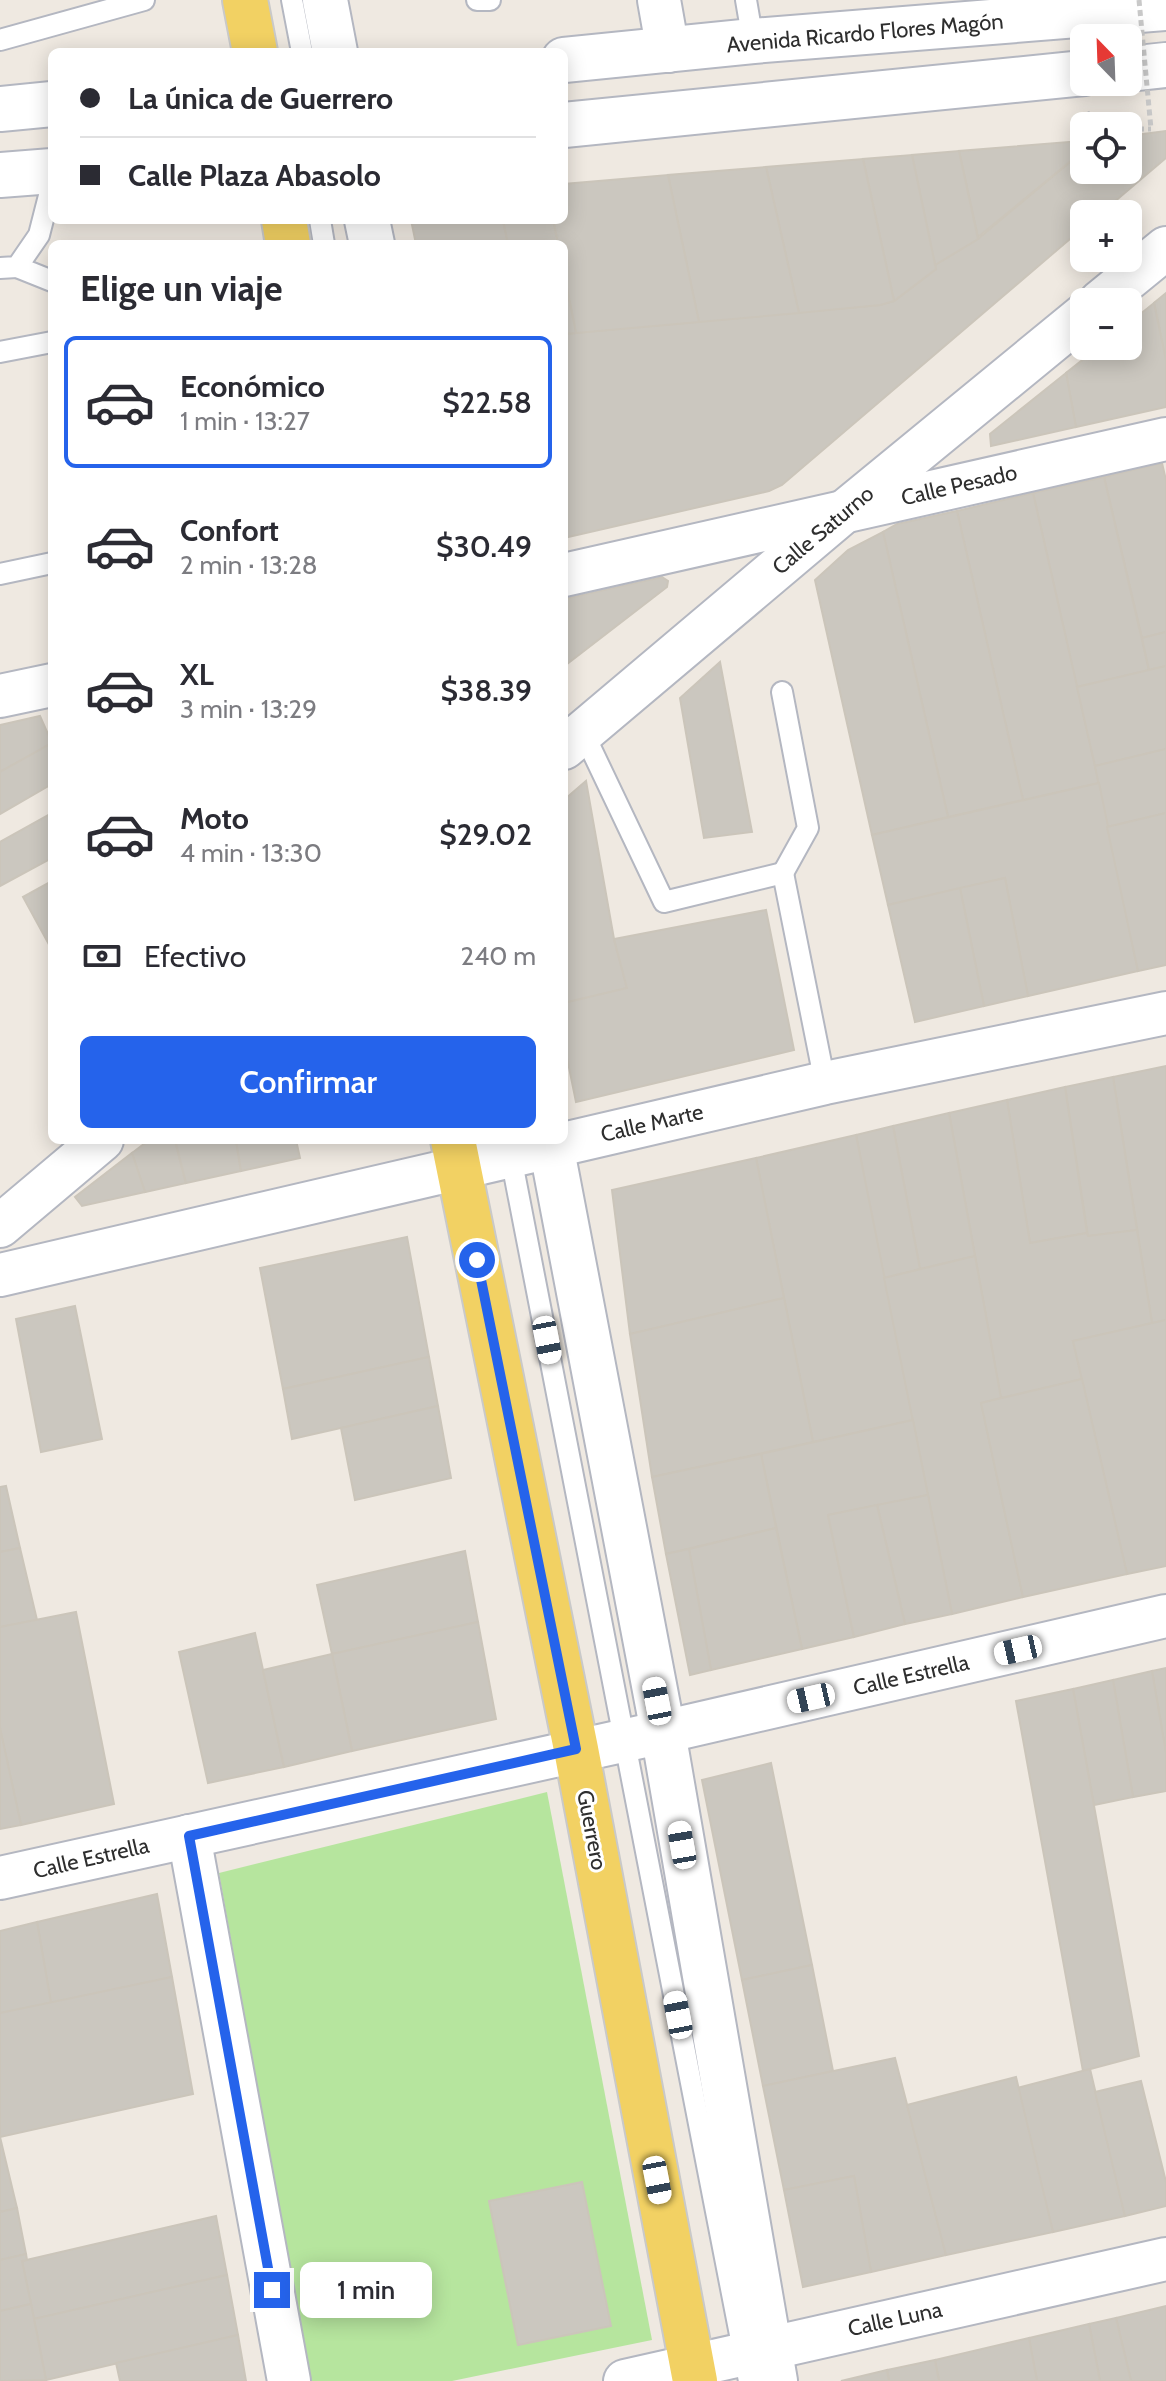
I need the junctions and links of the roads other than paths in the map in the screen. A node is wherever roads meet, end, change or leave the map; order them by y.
1 (144, 0) edge
2 (245, 0) edge
3 (292, 0) edge
4 (325, 0) edge
5 (477, 0) edge
6 (490, 0) edge
7 (659, 0) edge
8 (1166, 8) edge
9 (750, 20) edge
10 (0, 40) edge
11 (254, 48) edge
12 (301, 48) edge
13 (334, 48) edge
14 (668, 51) junction
15 (568, 60) edge
16 (1166, 65) edge
17 (1142, 68) edge
18 (1070, 74) edge
19 (48, 104) edge
20 (0, 109) edge
21 (568, 125) edge
22 (48, 171) edge
23 (0, 175) edge
24 (48, 200) edge
25 (1166, 248) edge
26 (9, 267) edge
27 (48, 280) edge
28 (1117, 288) edge
29 (1070, 326) edge
30 (48, 343) edge
31 (0, 352) edge
32 (1166, 439) edge
33 (845, 511) junction
34 (48, 564) edge
35 (0, 574) edge
36 (568, 574) edge
37 (48, 686) edge
38 (782, 692) dead end
39 (0, 696) edge
40 (574, 740) edge
41 (783, 873) junction
42 (1166, 1013) edge
43 (825, 1083) junction
44 (568, 1138) edge
45 (97, 1144) edge
46 (530, 1146) edge
47 (456, 1154) edge
48 (0, 1226) edge
49 (0, 1275) edge
50 (1166, 1616) edge
51 (644, 1735) junction
52 (576, 1749) junction
53 (189, 1836) junction
54 (0, 1878) edge
55 (1166, 2259) edge
56 (759, 2365) edge
57 (694, 2373) edge
58 (289, 2381) edge
59 (625, 2381) edge

1 - 10 lane
2 - 11 main road
3 - 12 lane
4 - 13 main road
5 - 6 lane
7 - 14 street
8 - 9 main road, Avenida Ricardo Flores Magón
9 - 14 main road, Avenida Ricardo Flores Magón
14 - 15 main road, Avenida Ricardo Flores Magón
16 - 17 main road
18 - 21 main road
19 - 20 main road
22 - 23 main road
24 - 26 lane
25 - 28 street
26 - 27 lane
29 - 33 street, Calle Saturno
30 - 31 lane
32 - 33 street, Calle Pesado
33 - 36 street, Calle Pesado
33 - 40 street, Calle Saturno
34 - 35 lane
37 - 39 street
38 - 41 lane
40 - 41 lane
41 - 43 lane
42 - 43 street, Calle Marte
43 - 44 street, Calle Marte
45 - 48 street
46 - 47 street, Calle Marte
46 - 51 main road
47 - 49 street, Calle Marte
47 - 52 main road, Guerrero
50 - 51 street, Calle Estrella
51 - 52 street, Calle Estrella
51 - 56 main road
52 - 53 street, Calle Estrella
52 - 57 main road, Guerrero
53 - 54 street, Calle Estrella
53 - 58 street
55 - 56 street, Calle Luna
56 - 57 street, Calle Luna
57 - 59 street, Calle Luna

